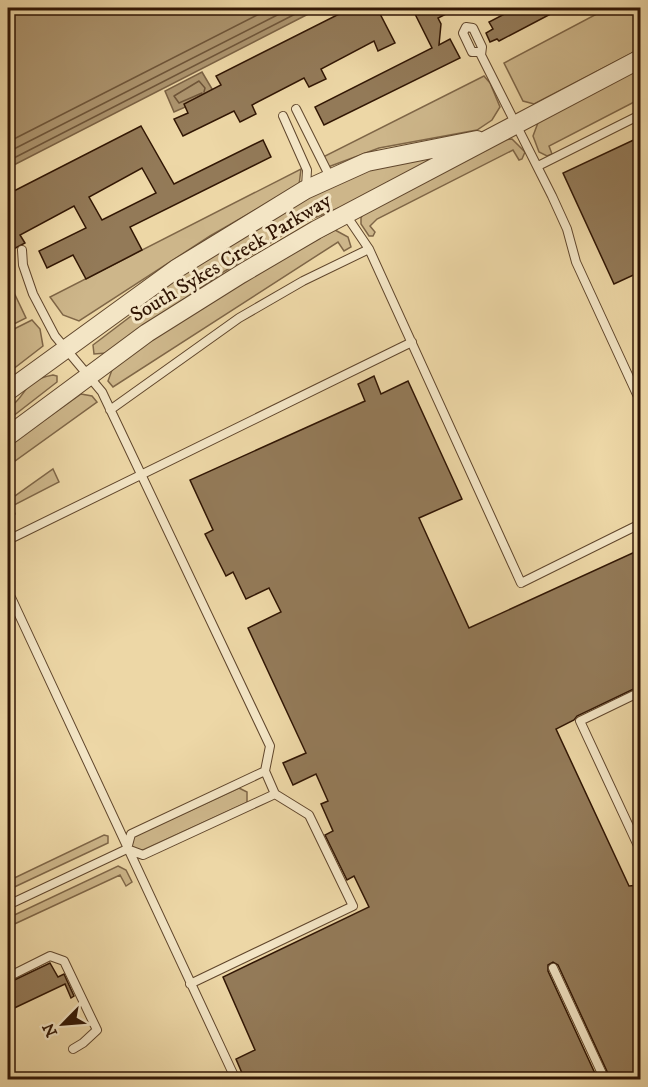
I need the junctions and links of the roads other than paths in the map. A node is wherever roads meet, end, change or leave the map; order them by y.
1 (465, 24) dead end
2 (640, 59) edge
3 (296, 109) dead end
4 (640, 115) edge
5 (283, 116) dead end
6 (517, 123) junction
7 (490, 137) junction
8 (538, 165) junction
9 (330, 177) junction
10 (305, 190) junction
11 (346, 215) junction
12 (369, 249) junction
13 (22, 250) dead end
14 (412, 342) junction
15 (66, 347) junction
16 (89, 376) junction
17 (8, 391) edge
18 (640, 401) edge
19 (110, 410) junction
20 (8, 436) edge
21 (140, 475) junction
22 (640, 524) edge
23 (8, 540) edge
24 (8, 591) edge
25 (640, 692) edge
26 (265, 771) junction
27 (275, 794) junction
28 (127, 849) junction
29 (640, 850) edge
30 (8, 905) edge
31 (553, 968) dead end
32 (8, 977) edge
33 (190, 984) junction
34 (73, 1048) dead end
35 (236, 1080) edge
36 (605, 1080) edge

1 - 6 lane
2 - 6 street, South Sykes Creek Parkway
3 - 9 lane
4 - 8 lane
5 - 10 lane
6 - 7 street, South Sykes Creek Parkway
6 - 8 lane
7 - 9 street, South Sykes Creek Parkway
7 - 11 street, South Sykes Creek Parkway
8 - 18 lane
9 - 10 street, South Sykes Creek Parkway
10 - 15 street, South Sykes Creek Parkway
11 - 12 lane
11 - 16 street, South Sykes Creek Parkway
12 - 14 lane
12 - 19 lane
13 - 15 lane
14 - 21 lane
14 - 22 lane
15 - 16 lane
15 - 17 street, South Sykes Creek Parkway
16 - 19 lane
16 - 20 street, South Sykes Creek Parkway
19 - 21 lane
21 - 23 lane
21 - 26 lane
24 - 28 lane
25 - 29 lane
26 - 27 lane
26 - 28 lane
27 - 28 lane
27 - 33 lane
28 - 30 lane
28 - 33 lane
31 - 36 lane
32 - 34 lane
33 - 35 lane

